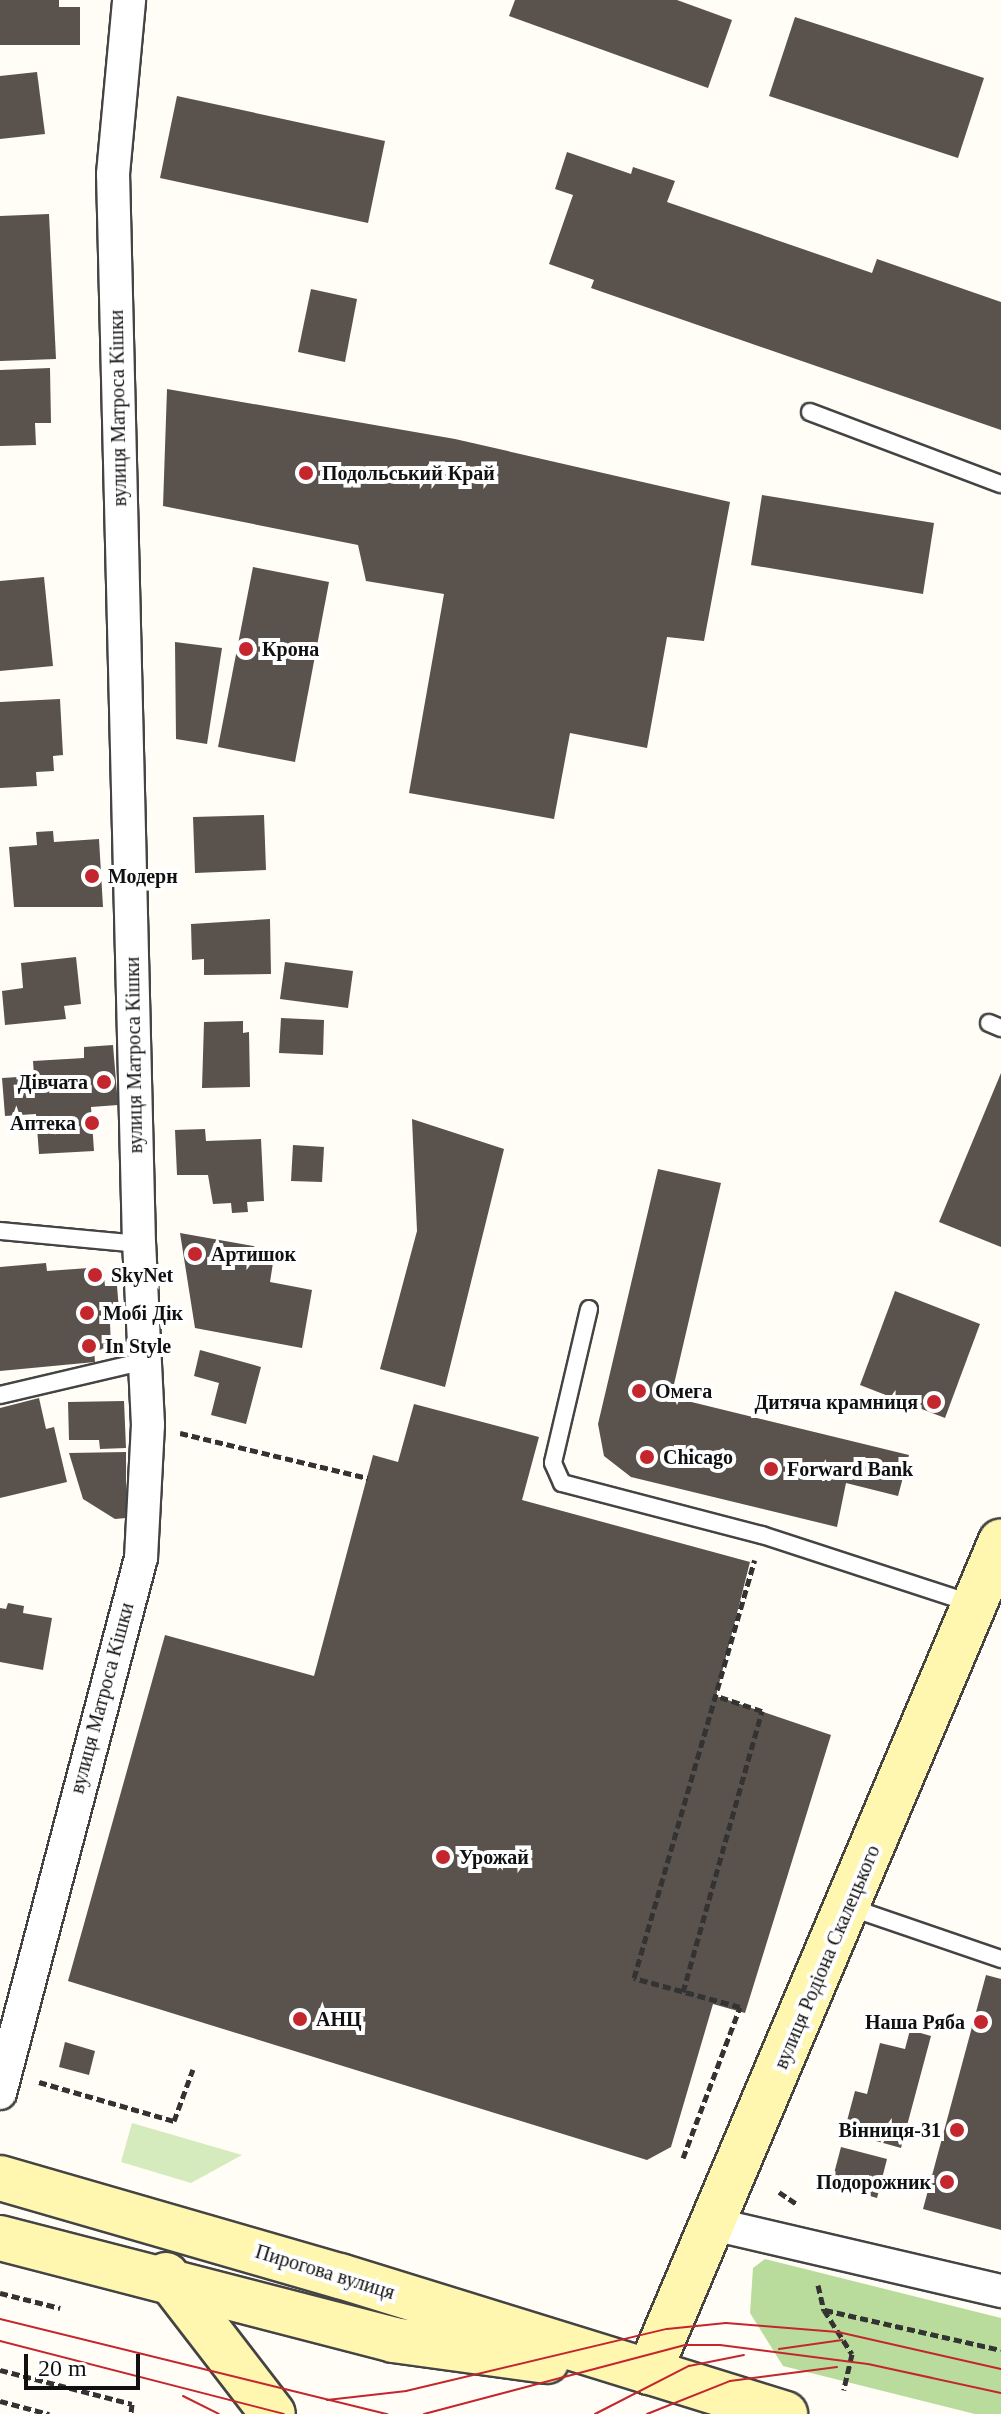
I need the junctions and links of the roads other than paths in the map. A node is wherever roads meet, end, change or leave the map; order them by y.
1 (129, 0) edge
2 (810, 412) dead end
3 (1001, 484) edge
4 (0, 1231) edge
5 (139, 1244) junction
6 (589, 1309) dead end
7 (145, 1361) junction
8 (0, 1395) edge
9 (1001, 1541) edge
10 (973, 1604) junction
11 (849, 1907) junction
12 (1001, 1959) edge
13 (0, 2093) edge
14 (0, 2178) edge
15 (117, 2209) junction
16 (713, 2224) junction
17 (0, 2238) edge
18 (172, 2283) junction
19 (1001, 2291) edge
20 (649, 2372) junction
21 (273, 2414) edge
22 (785, 2414) edge

1 - 5 street, вулиця Матроса Кішки
2 - 3 lane
4 - 5 lane
5 - 7 street, вулиця Матроса Кішки
6 - 10 lane
7 - 8 lane
7 - 13 street, вулиця Матроса Кішки
9 - 10 main road, вулиця Родіона Скалецького
10 - 11 main road, вулиця Родіона Скалецького
11 - 12 lane
11 - 16 main road, вулиця Родіона Скалецького
14 - 15 main road, Пирогова вулиця
15 - 18 main road
15 - 20 main road, Пирогова вулиця
16 - 19 street
16 - 20 main road, вулиця Родіона Скалецького
17 - 18 main road, Пирогова вулиця
18 - 20 main road, Пирогова вулиця
18 - 21 main road
20 - 22 main road, Пирогова вулиця

